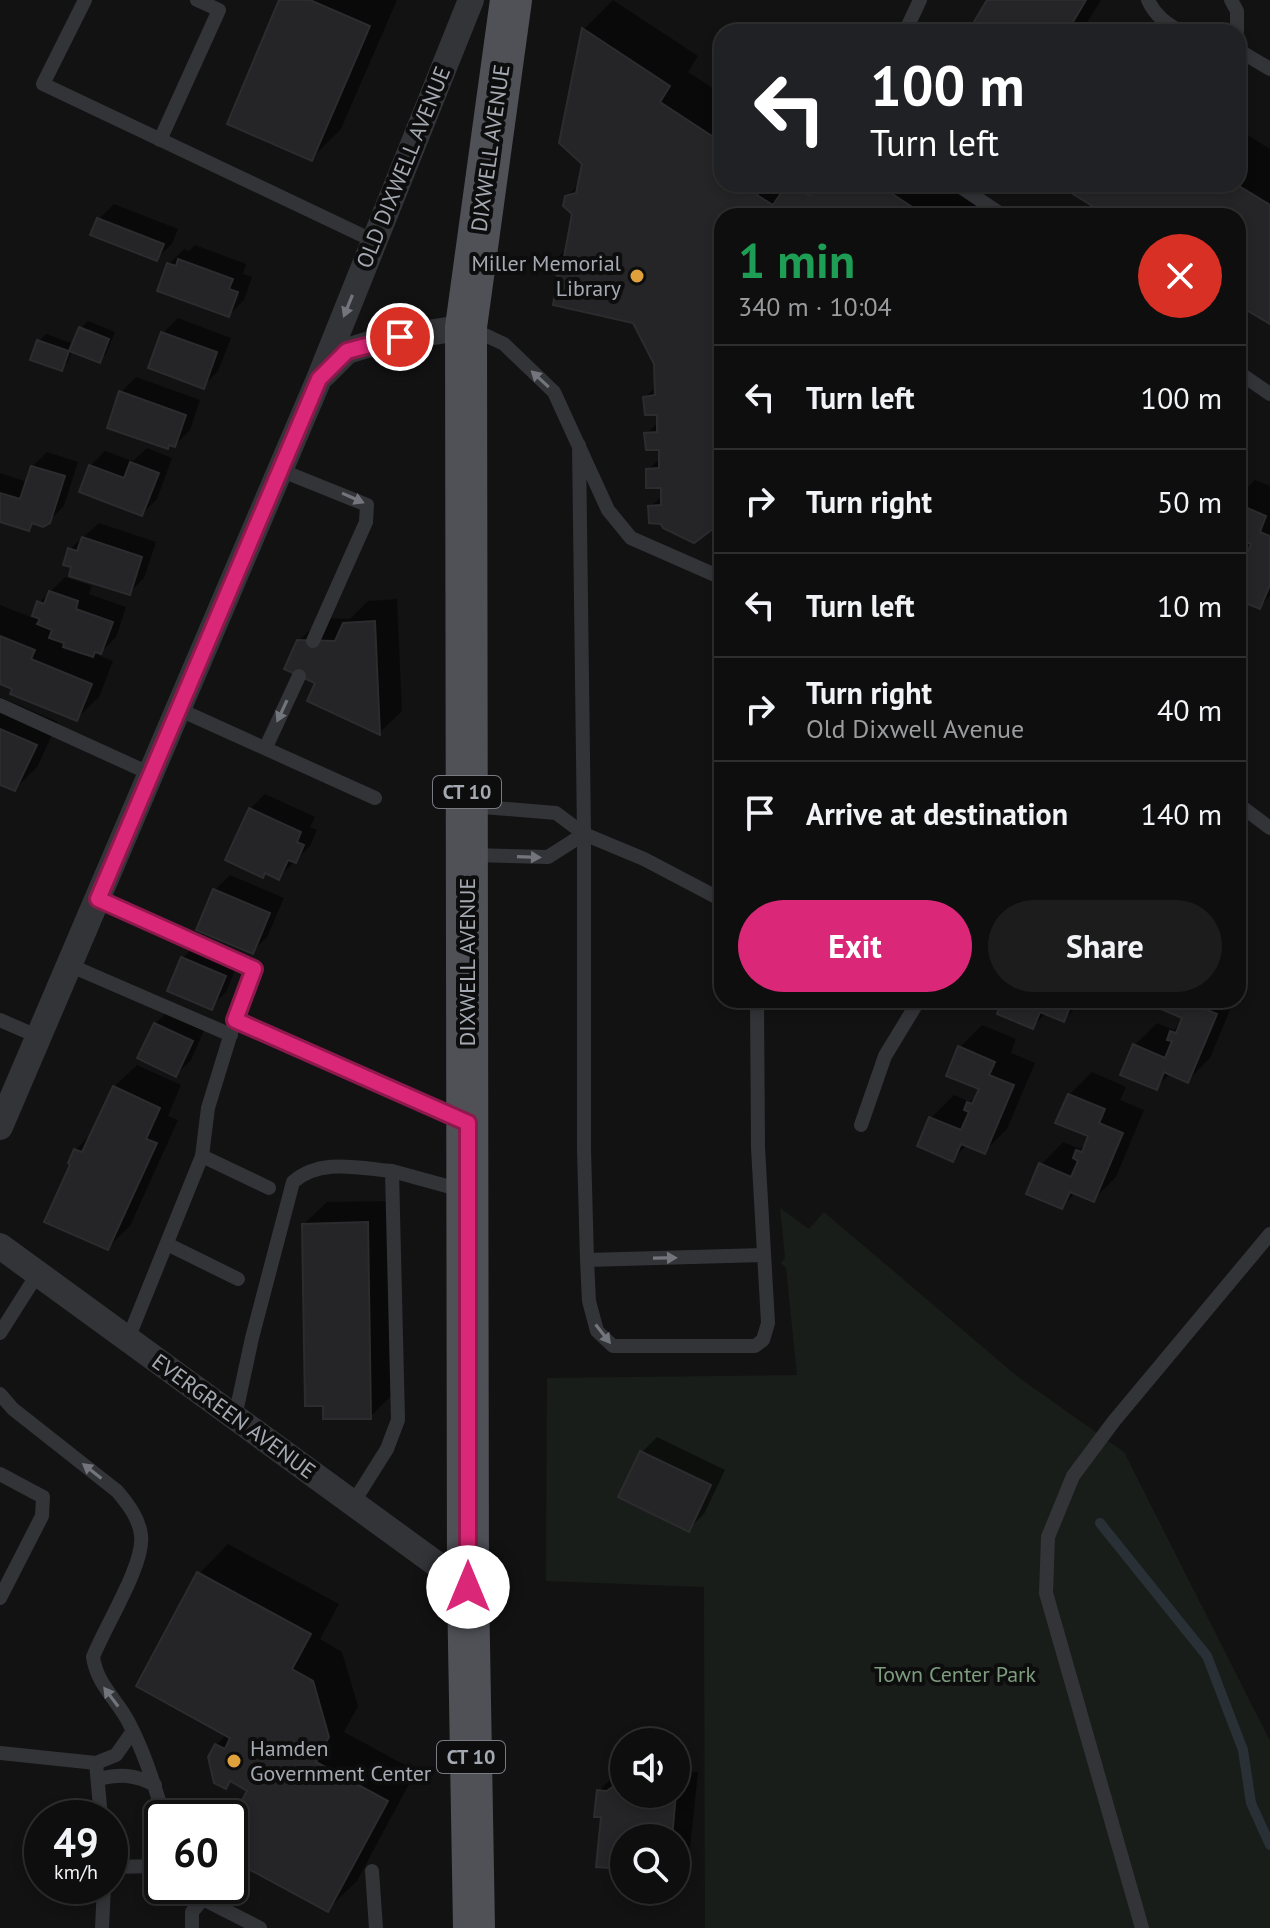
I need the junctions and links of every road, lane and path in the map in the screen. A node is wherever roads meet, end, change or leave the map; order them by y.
1 (85, 0) edge
2 (197, 0) edge
3 (471, 0) edge
4 (511, 0) edge
5 (920, 0) edge
6 (1148, 0) edge
7 (1231, 0) edge
8 (909, 24) edge
9 (1166, 24) edge
10 (1237, 24) edge
11 (1246, 55) edge
12 (1270, 69) edge
13 (160, 140) junction
14 (968, 192) edge
15 (992, 208) edge
16 (374, 241) junction
17 (466, 327) junction
18 (1246, 378) edge
19 (319, 379) junction
20 (1270, 394) edge
21 (579, 445) junction
22 (280, 470) junction
23 (714, 574) edge
24 (313, 641) dead end
25 (299, 676) dead end
26 (0, 705) edge
27 (178, 709) junction
28 (266, 747) junction
29 (151, 774) junction
30 (375, 798) dead end
31 (467, 806) junction
32 (1246, 810) edge
33 (1270, 828) edge
34 (584, 834) junction
35 (467, 855) junction
36 (714, 896) edge
37 (98, 899) junction
38 (69, 965) junction
39 (757, 1008) edge
40 (914, 1008) edge
41 (0, 1020) edge
42 (233, 1027) junction
43 (39, 1037) junction
44 (468, 1123) junction
45 (861, 1125) dead end
46 (0, 1127) edge
47 (202, 1156) junction
48 (392, 1171) junction
49 (269, 1188) dead end
50 (468, 1192) junction
51 (1270, 1234) edge
52 (167, 1244) junction
53 (0, 1246) edge
54 (763, 1255) junction
55 (587, 1260) junction
56 (38, 1273) junction
57 (238, 1279) dead end
58 (0, 1333) edge
59 (128, 1339) junction
60 (0, 1394) edge
61 (235, 1417) junction
62 (0, 1474) edge
63 (353, 1503) junction
64 (468, 1587) junction
65 (0, 1598) edge
66 (133, 1731) junction
67 (0, 1753) edge
68 (97, 1771) junction
69 (155, 1785) junction
70 (99, 1800) edge
71 (159, 1800) edge
72 (372, 1871) dead end
73 (103, 1904) edge
74 (199, 1904) edge
75 (213, 1904) edge
76 (102, 1928) edge
77 (192, 1928) edge
78 (260, 1928) edge
79 (376, 1928) edge
80 (474, 1928) edge
81 (1142, 1928) edge

1 - 13 lane
2 - 13 lane
3 - 16 street, OLD DIXWELL AVENUE
4 - 17 main road, DIXWELL AVENUE / CT 10
5 - 8 lane
6 - 9 lane
7 - 10 lane
11 - 12 lane
13 - 16 lane
14 - 15 lane
16 -> 19 street, OLD DIXWELL AVENUE
17 - 19 street, OLD DIXWELL AVENUE
21 -> 17 lane
17 - 31 main road, DIXWELL AVENUE / CT 10
18 - 20 lane
19 - 22 street, OLD DIXWELL AVENUE
21 - 23 lane
21 - 34 lane
22 -> 24 lane
22 - 27 street, OLD DIXWELL AVENUE
25 -> 28 lane
26 - 29 lane
27 - 28 lane
27 - 29 street, OLD DIXWELL AVENUE
28 - 30 lane
29 - 37 street, OLD DIXWELL AVENUE
31 - 34 lane
31 - 35 main road, DIXWELL AVENUE / CT 10
32 - 33 lane
35 -> 34 lane
34 - 36 lane
34 - 55 lane
35 - 44 main road, DIXWELL AVENUE / CT 10
37 - 38 street, OLD DIXWELL AVENUE
37 - 42 lane
38 - 42 lane
38 - 43 street, OLD DIXWELL AVENUE
39 - 54 lane
40 - 45 lane
41 - 43 lane
42 - 44 lane
42 - 47 lane
43 - 46 street, OLD DIXWELL AVENUE
44 - 50 main road, DIXWELL AVENUE / CT 10
47 - 49 lane
47 - 52 lane
48 - 50 lane
48 - 61 lane
48 - 63 lane
50 - 64 main road, DIXWELL AVENUE / CT 10
51 - 81 lane
52 - 57 lane
52 - 59 lane
53 - 56 street, EVERGREEN AVENUE
55 -> 54 lane
55 -> 54 lane
56 - 58 lane
56 - 59 street, EVERGREEN AVENUE
59 - 61 street, EVERGREEN AVENUE
66 -> 60 lane
61 - 63 street, EVERGREEN AVENUE
62 - 65 lane
63 - 64 street, EVERGREEN AVENUE
64 - 80 main road, DIXWELL AVENUE / CT 10
66 - 68 lane
66 - 69 lane
67 - 68 lane
68 - 69 lane
68 - 70 lane
69 - 71 lane
72 - 79 lane
73 - 76 lane
74 - 77 lane
75 - 78 lane

